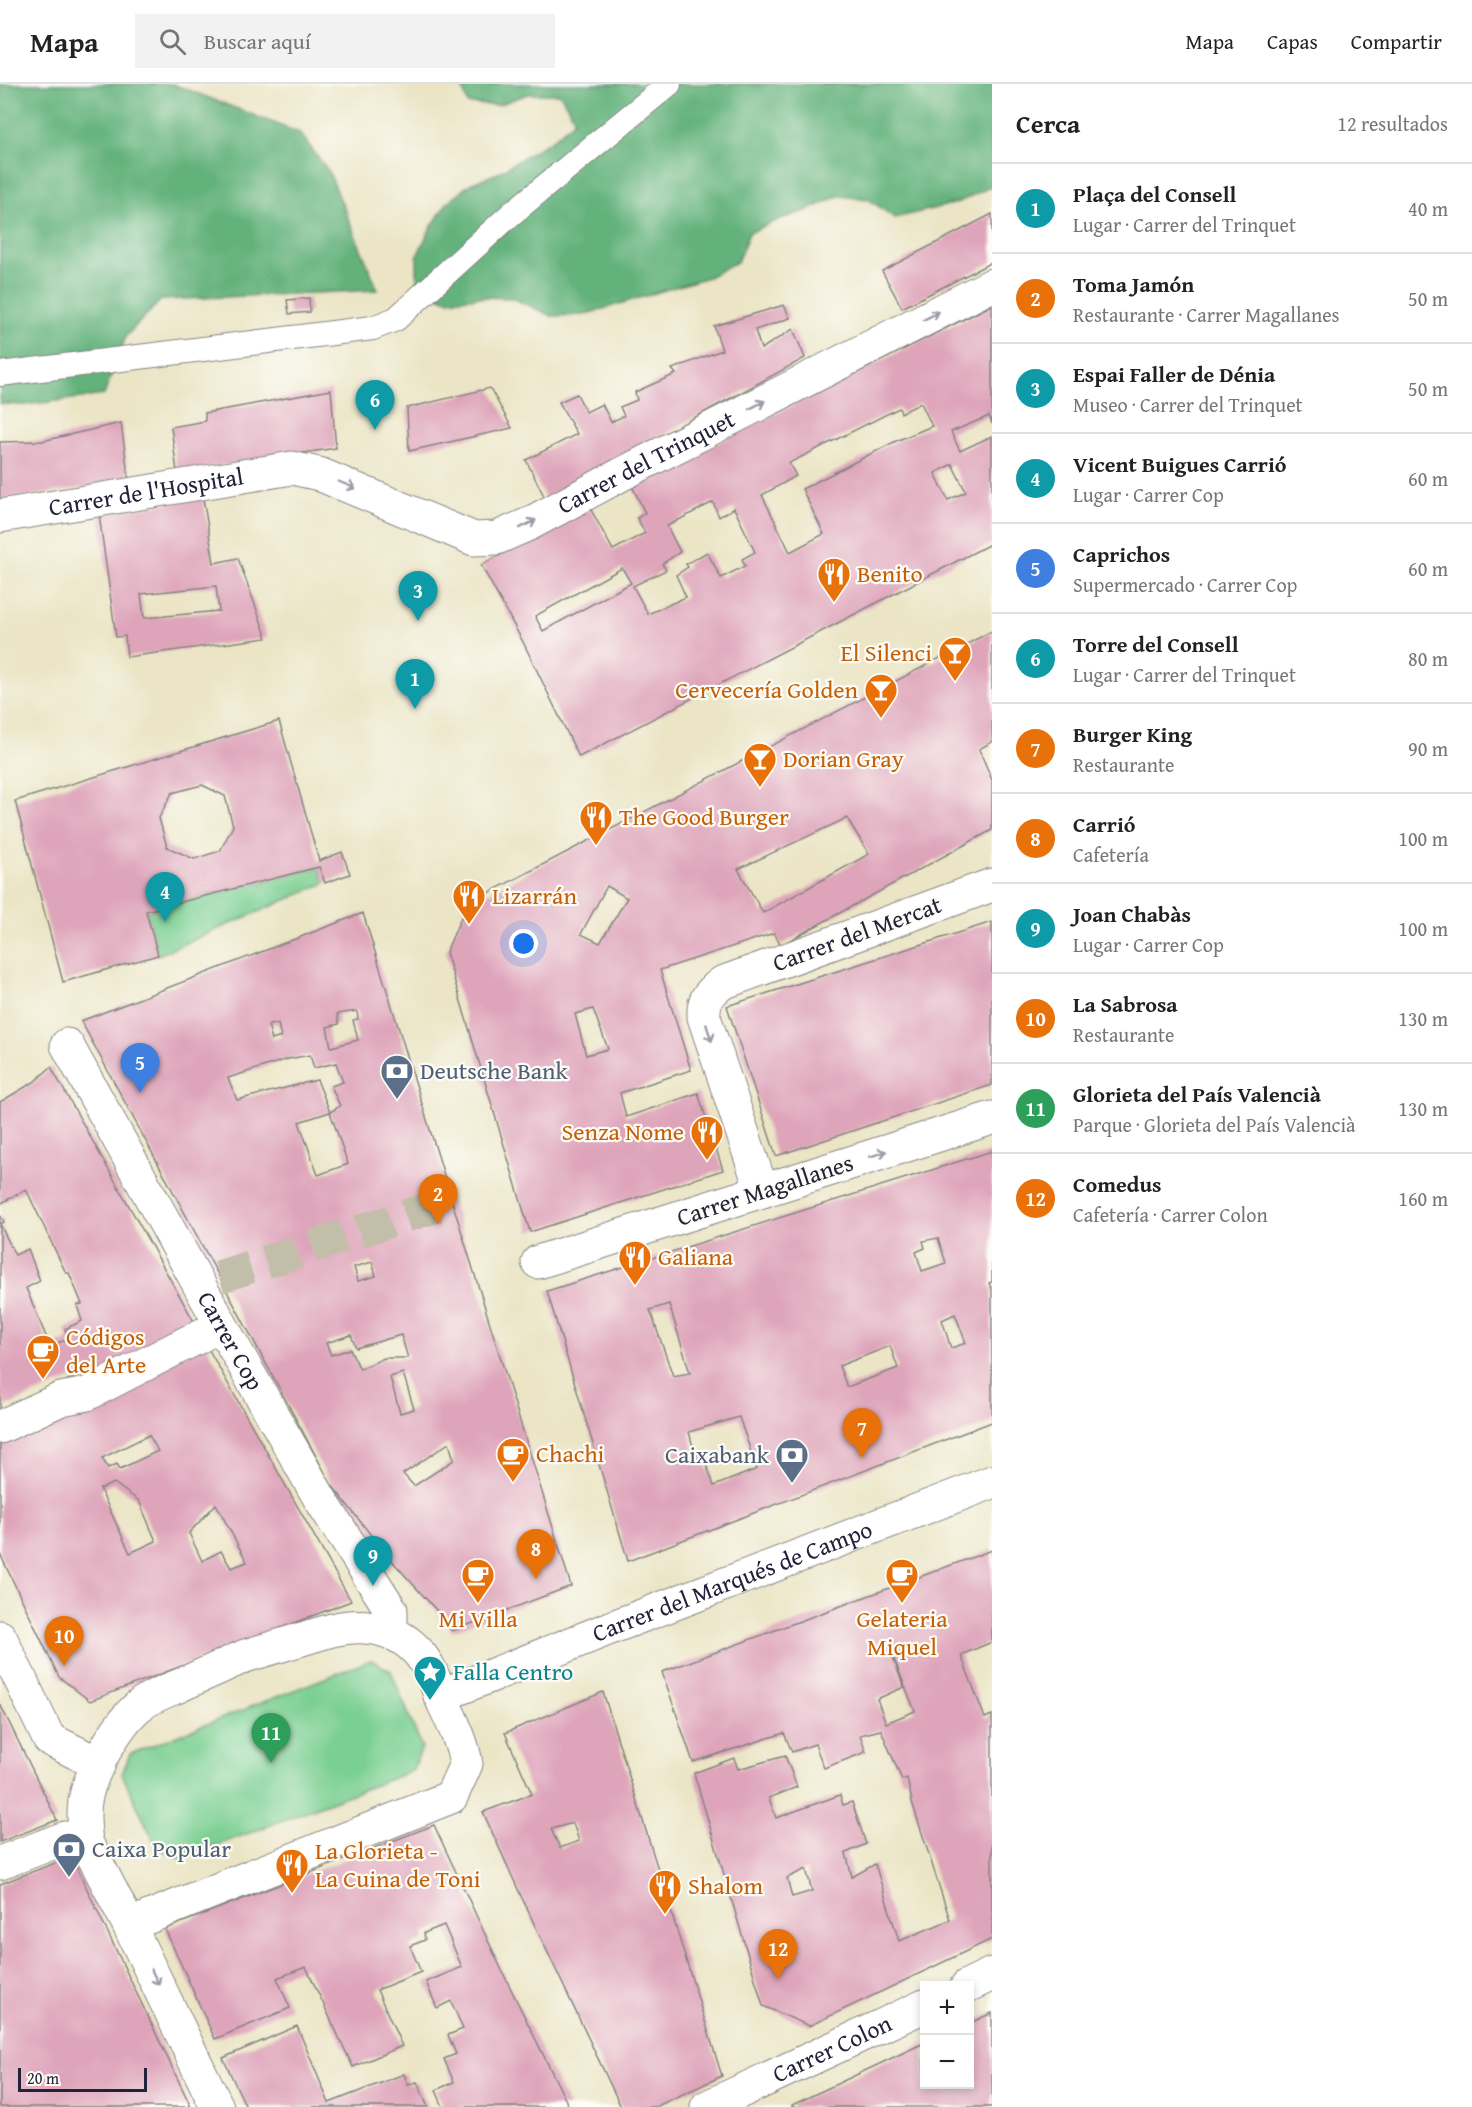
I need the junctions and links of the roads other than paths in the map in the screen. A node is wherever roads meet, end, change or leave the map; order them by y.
1 (669, 84) edge
2 (992, 285) edge
3 (0, 374) edge
4 (292, 468) joint
5 (0, 516) edge
6 (992, 885) edge
7 (67, 1045) dead end
8 (992, 1118) edge
9 (762, 1191) junction
10 (538, 1262) dead end
11 (202, 1335) dead end
12 (0, 1427) edge
13 (992, 1482) edge
14 (391, 1633) junction
15 (0, 1637) edge
16 (440, 1696) junction
17 (99, 1764) junction
18 (86, 1842) junction
19 (0, 1863) edge
20 (129, 1925) junction
21 (992, 1974) edge
22 (974, 1983) edge
23 (920, 2008) edge
24 (759, 2096) edge
25 (217, 2107) edge
26 (707, 2107) edge

1 - 3 lane
4 -> 2 street, Carrer del Trinquet
4 - 5 street, Carrer de l'Hospital
6 -> 9 street, Carrer del Mercat
7 - 14 street, Carrer Cop
9 -> 8 street, Carrer Magallanes
9 - 10 street, Carrer Magallanes
11 - 12 street
13 - 16 street, Carrer del Marqués de Campo
14 - 16 street
14 - 17 street
15 - 17 street
16 - 20 street
17 - 18 street
18 - 19 street
18 - 20 street
20 -> 25 street
21 - 22 street
23 - 24 street, Carrer Colon
24 - 26 street, Carrer Colon

